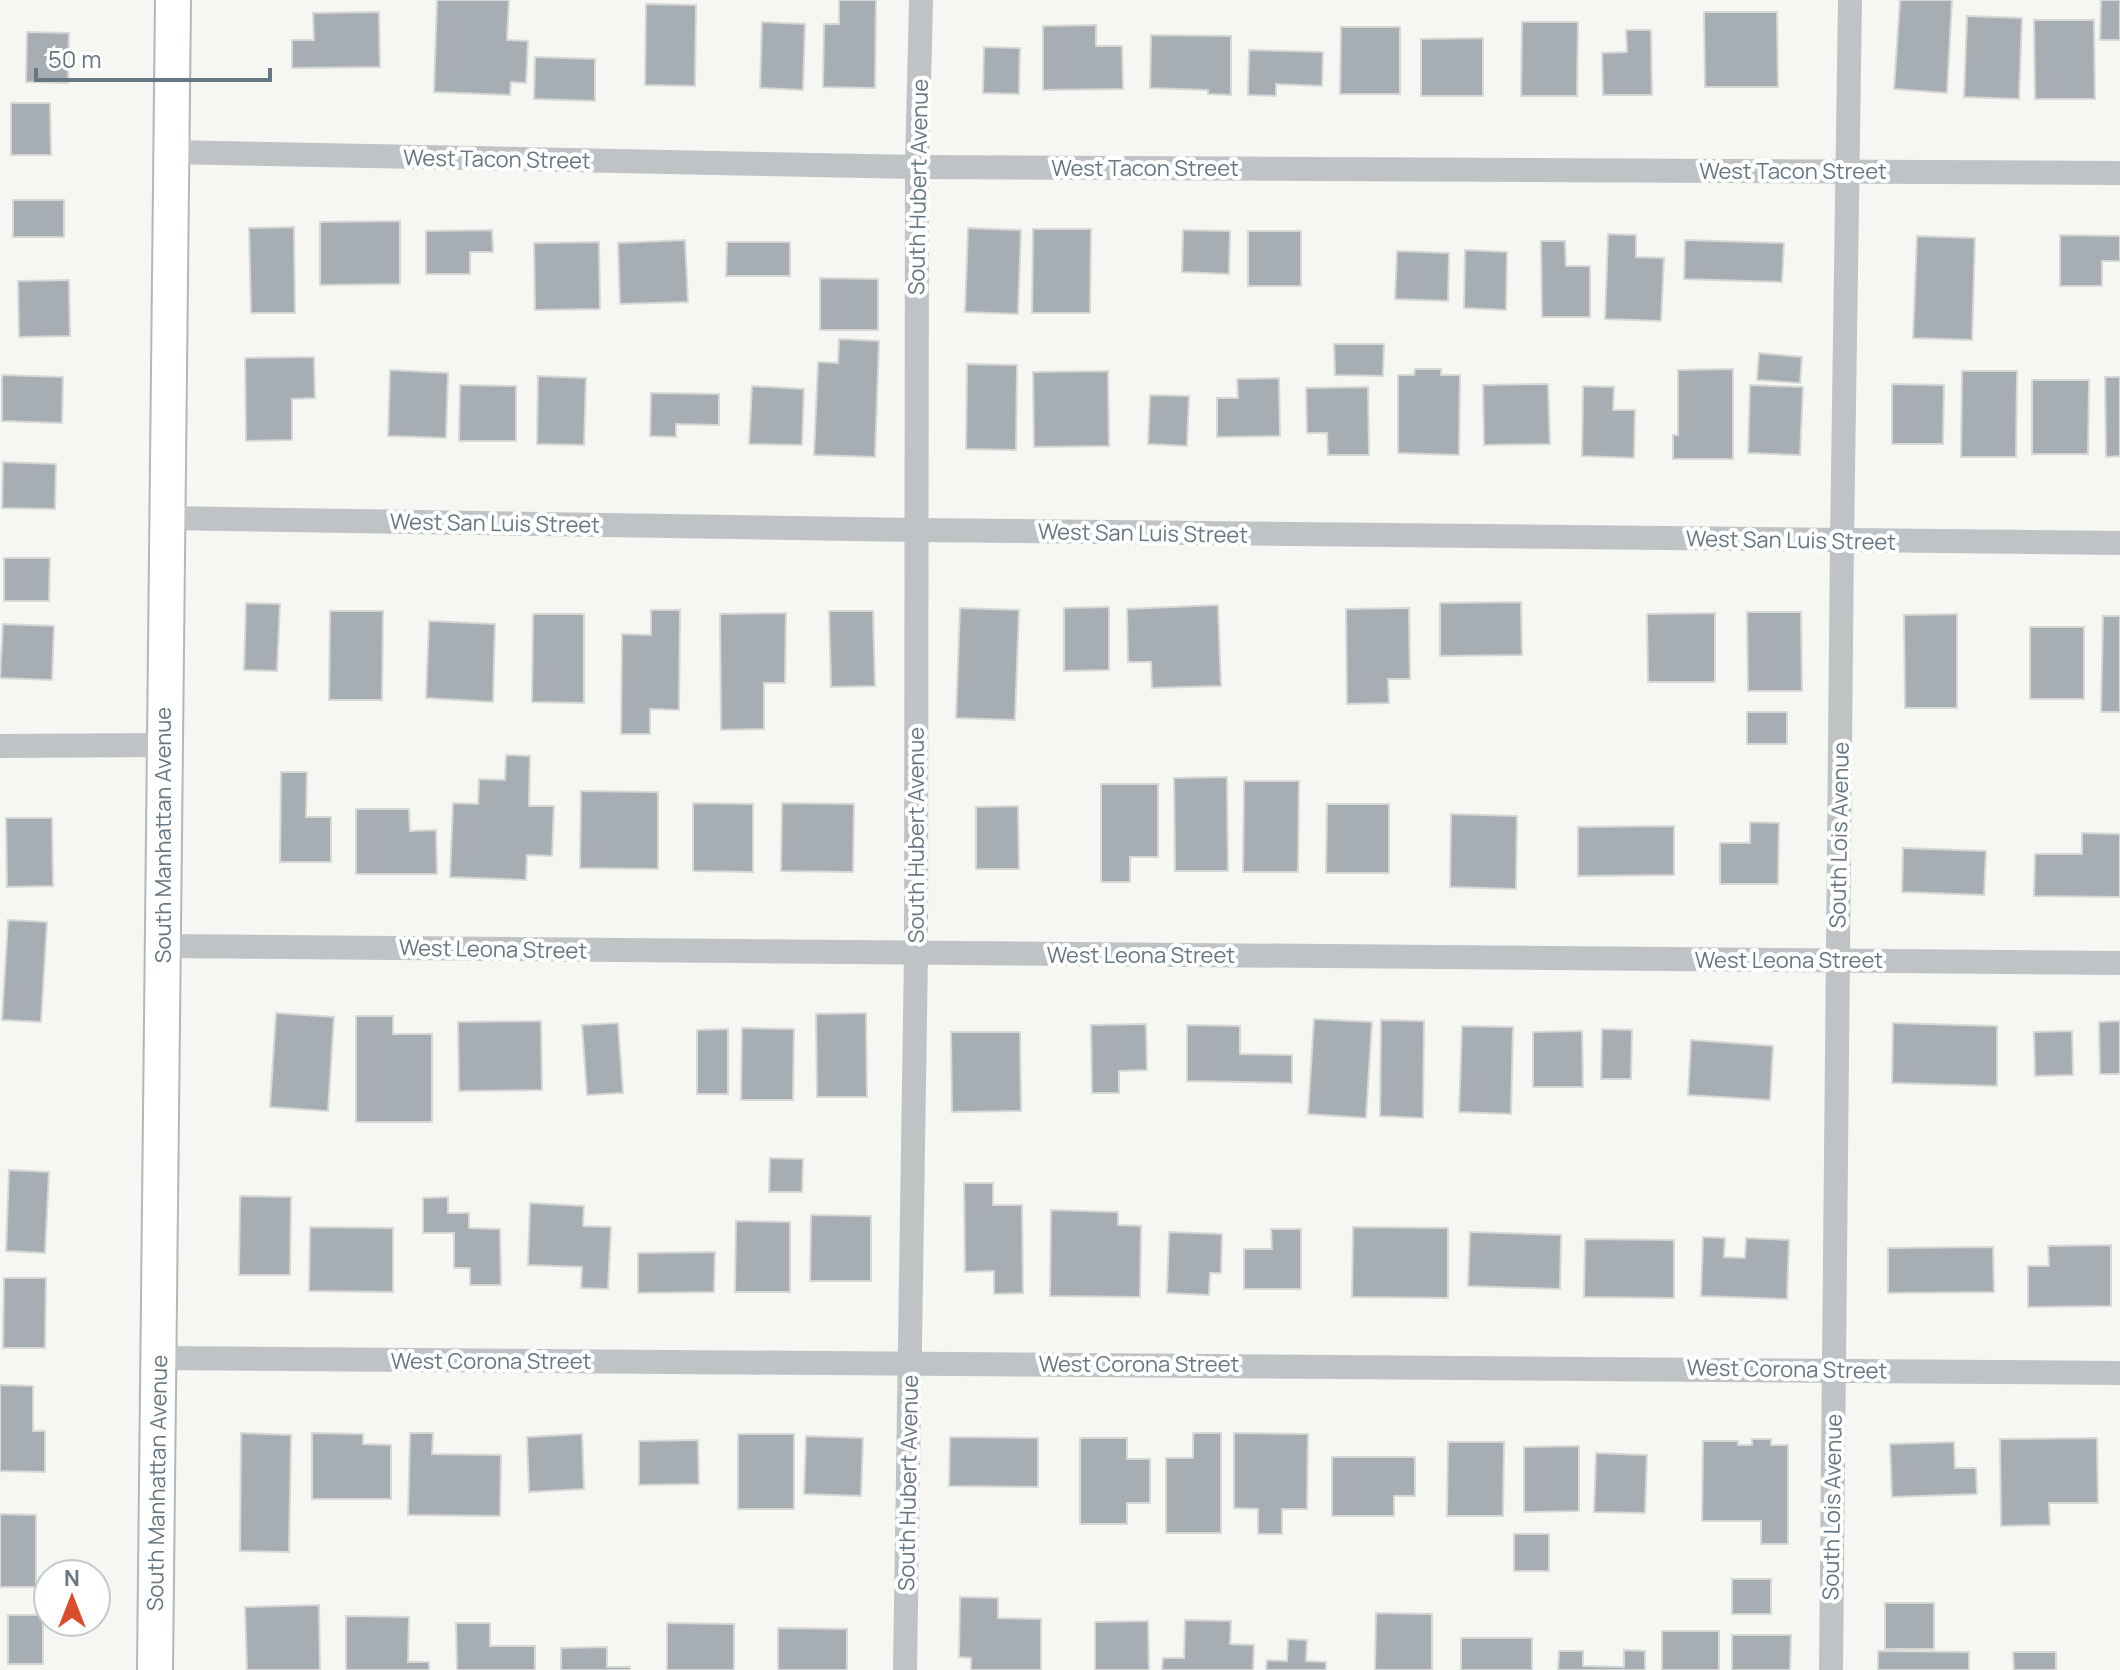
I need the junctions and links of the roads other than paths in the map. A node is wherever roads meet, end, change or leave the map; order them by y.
1 (173, 0) edge
2 (921, 0) edge
3 (1850, 0) edge
4 (170, 152) junction
5 (917, 167) junction
6 (1848, 172) junction
7 (2120, 173) edge
8 (166, 518) junction
9 (915, 530) junction
10 (1842, 541) junction
11 (2120, 543) edge
12 (163, 745) junction
13 (0, 746) edge
14 (162, 946) junction
15 (916, 953) junction
16 (1837, 961) junction
17 (2120, 963) edge
18 (158, 1358) junction
19 (909, 1363) junction
20 (1834, 1370) junction
21 (2120, 1373) edge
22 (155, 1670) edge
23 (905, 1670) edge
24 (1831, 1670) edge

1 - 4 main road, South Manhattan Avenue
2 - 5 street, South Hubert Avenue
3 - 6 street, South Lois Avenue
4 - 5 street, West Tacon Street
4 - 8 main road, South Manhattan Avenue
5 - 6 street, West Tacon Street
5 - 9 street, South Hubert Avenue
6 - 7 street, West Tacon Street
6 - 10 street, South Lois Avenue
8 - 9 street, West San Luis Street
8 - 12 main road, South Manhattan Avenue
9 - 10 street, West San Luis Street
9 - 15 street, South Hubert Avenue
10 - 11 street, West San Luis Street
10 - 16 street, South Lois Avenue
12 - 13 street
12 - 14 main road, South Manhattan Avenue
14 - 15 street, West Leona Street
14 - 18 main road, South Manhattan Avenue
15 - 16 street, West Leona Street
15 - 19 street, South Hubert Avenue
16 - 17 street, West Leona Street
16 - 20 street, South Lois Avenue
18 - 19 street, West Corona Street
18 - 22 main road, South Manhattan Avenue
19 - 20 street, West Corona Street
19 - 23 street, South Hubert Avenue
20 - 21 street, West Corona Street
20 - 24 street, South Lois Avenue

